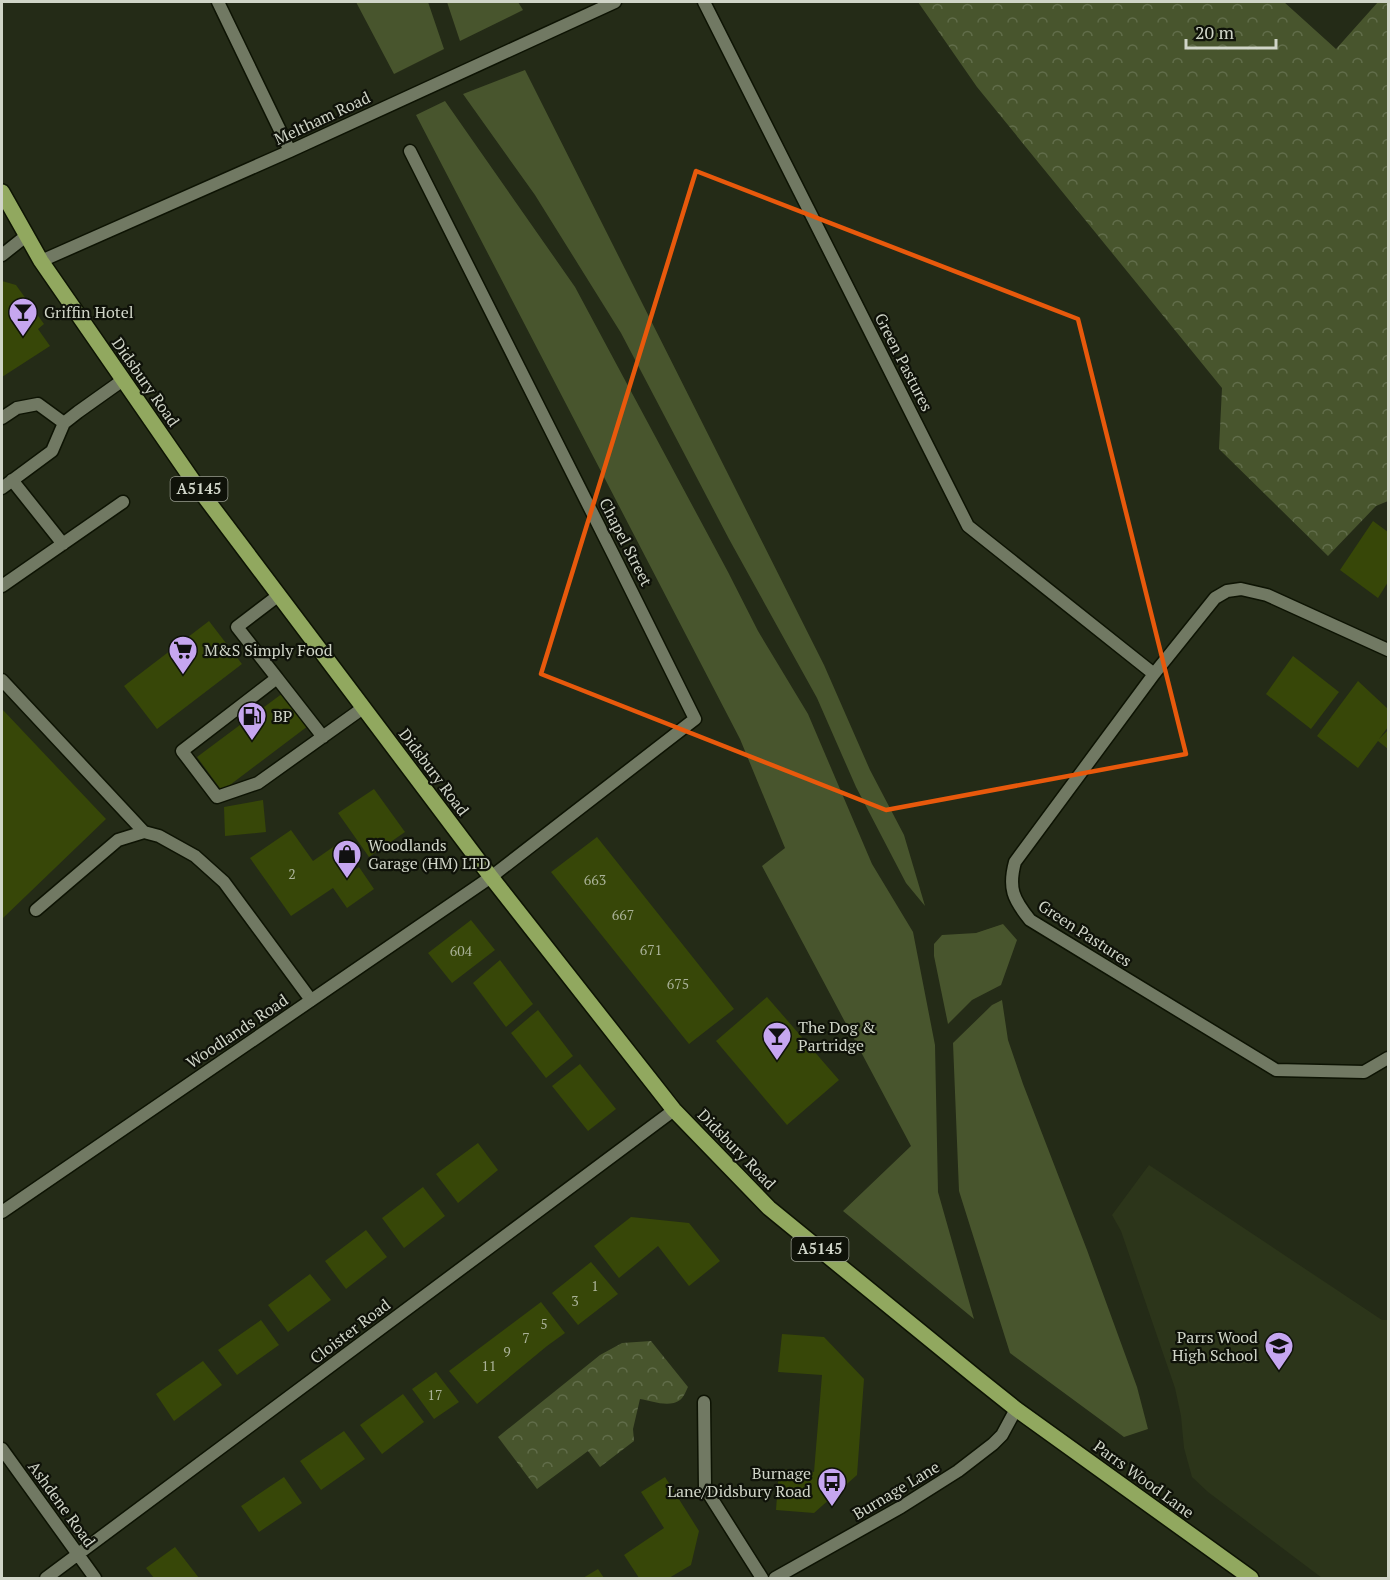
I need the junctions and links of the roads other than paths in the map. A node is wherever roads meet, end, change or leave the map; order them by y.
1 (218, 2) edge
2 (615, 2) edge
3 (704, 2) edge
4 (290, 151) junction
5 (410, 151) dead end
6 (2, 192) edge
7 (27, 236) junction
8 (2, 255) edge
9 (41, 261) junction
10 (123, 380) junction
11 (2, 418) edge
12 (64, 423) junction
13 (7, 484) edge
14 (123, 502) dead end
15 (63, 544) junction
16 (2, 586) edge
17 (279, 595) junction
18 (1389, 650) edge
19 (1154, 674) junction
20 (277, 678) junction
21 (2, 680) edge
22 (363, 708) junction
23 (323, 737) junction
24 (144, 832) junction
25 (491, 877) junction
26 (36, 910) dead end
27 (311, 1000) junction
28 (1389, 1058) edge
29 (674, 1110) junction
30 (2, 1212) edge
31 (704, 1402) dead end
32 (1016, 1409) junction
33 (2, 1449) edge
34 (79, 1555) junction
35 (46, 1578) edge
36 (95, 1578) edge
37 (762, 1578) edge
38 (775, 1578) edge
39 (1251, 1578) edge

1 - 4 street
2 - 4 street, Meltham Road
3 - 19 street, Green Pastures
4 - 9 street, Meltham Road
5 - 25 street, Chapel Street
6 - 7 main road, Didsbury Road / A5145
7 - 8 street
7 - 9 main road, Didsbury Road / A5145
9 - 10 main road, Didsbury Road / A5145
10 - 12 street
10 - 17 main road, Didsbury Road / A5145
11 - 12 street
12 - 13 street
13 - 15 street
14 - 15 street
15 - 16 street
17 - 20 street
17 - 22 main road, Didsbury Road / A5145
18 - 19 street, Green Pastures
19 - 28 street, Green Pastures
20 - 23 street
20 - 23 street
21 - 24 street
22 - 23 street
22 - 25 main road, Didsbury Road / A5145
24 - 26 street
24 - 27 street
25 - 27 street, Woodlands Road
25 - 29 main road, Didsbury Road / A5145
27 - 30 street, Woodlands Road
29 - 32 main road, Didsbury Road / A5145
29 - 34 street, Cloister Road
31 - 37 street
32 - 38 street, Burnage Lane
32 - 39 main road, Parrs Wood Lane / A5145
33 - 34 street, Ashdene Road
34 - 35 street, Cloister Road
34 - 36 street, Ashdene Road

